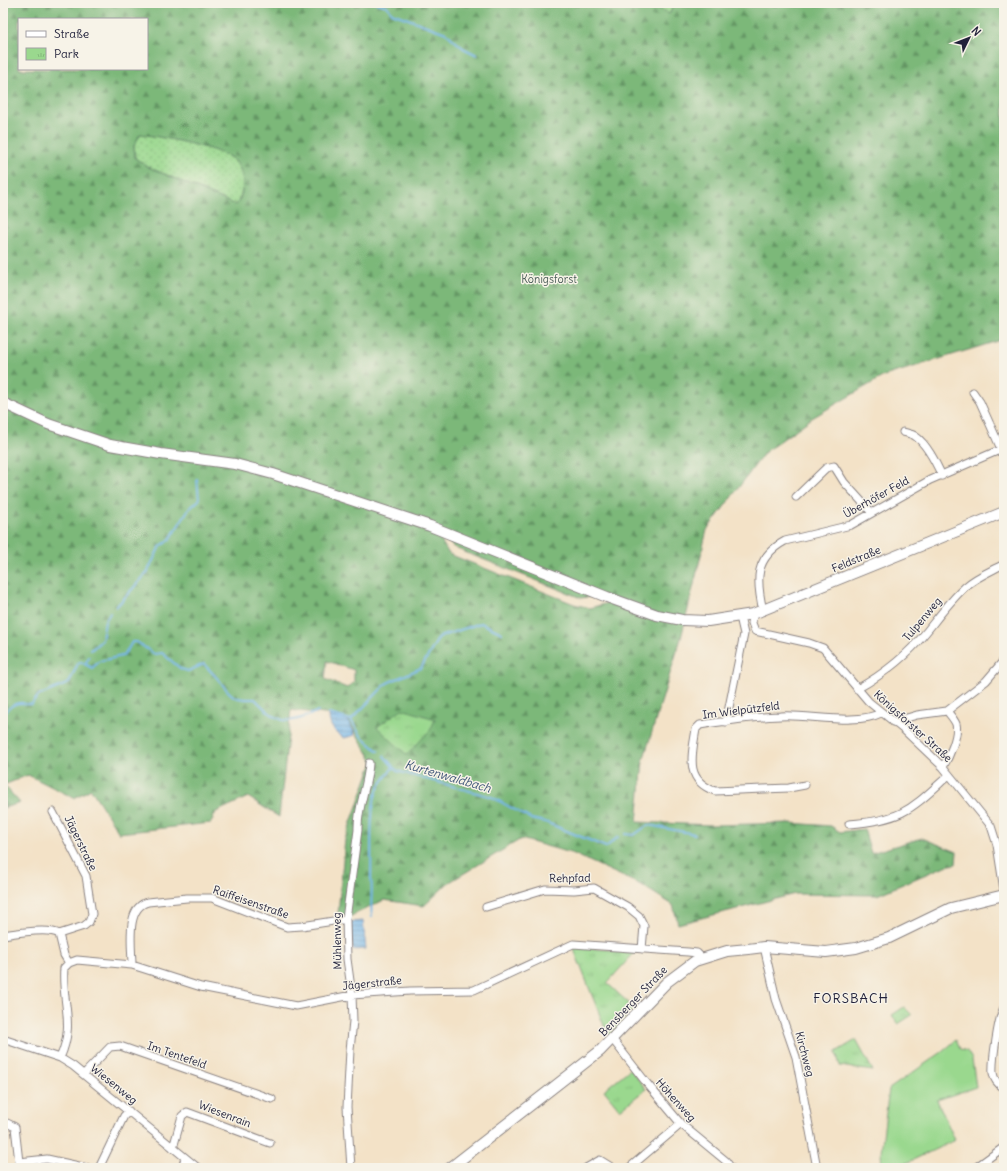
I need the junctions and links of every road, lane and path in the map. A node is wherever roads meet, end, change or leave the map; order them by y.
1 (973, 392) dead end
2 (3, 403) edge
3 (903, 432) dead end
4 (1002, 448) edge
5 (942, 476) junction
6 (796, 497) dead end
7 (1004, 512) edge
8 (872, 513) junction
9 (1004, 564) edge
10 (763, 611) junction
11 (753, 614) junction
12 (740, 617) junction
13 (755, 631) junction
14 (744, 634) junction
15 (1004, 660) edge
16 (857, 689) junction
17 (947, 711) junction
18 (881, 713) junction
19 (726, 722) junction
20 (893, 722) junction
21 (369, 763) dead end
22 (943, 767) junction
23 (949, 775) junction
24 (805, 785) dead end
25 (53, 812) dead end
26 (849, 824) dead end
27 (1004, 890) edge
28 (1004, 895) edge
29 (486, 906) dead end
30 (346, 919) junction
31 (59, 934) junction
32 (3, 935) edge
33 (764, 947) junction
34 (642, 948) junction
35 (702, 958) junction
36 (69, 962) junction
37 (132, 965) junction
38 (352, 995) junction
39 (1004, 1008) edge
40 (3, 1039) edge
41 (613, 1040) junction
42 (60, 1058) junction
43 (84, 1074) junction
44 (1004, 1088) edge
45 (272, 1100) dead end
46 (129, 1111) junction
47 (3, 1124) edge
48 (681, 1124) junction
49 (270, 1144) dead end
50 (1004, 1147) edge
51 (174, 1148) junction
52 (185, 1158) junction
53 (88, 1168) edge
54 (99, 1168) edge
55 (182, 1168) edge
56 (198, 1168) edge
57 (351, 1168) edge
58 (450, 1168) edge
59 (586, 1168) edge
60 (613, 1168) edge
61 (629, 1168) edge
62 (731, 1168) edge
63 (817, 1168) edge
64 (975, 1168) edge

1 - 4 street
2 - 12 main road, Feldstraße
3 - 5 street
4 - 5 street, Überhöfer Feld
5 - 8 street, Überhöfer Feld
6 - 8 street
7 - 10 main road, Feldstraße
8 - 10 street, Überhöfer Feld
9 - 16 street, Tulpenweg
10 - 11 main road, Feldstraße
11 - 12 main road, Feldstraße
11 - 13 street
12 - 14 street
13 - 14 street, Königsforster Straße
13 - 16 street, Königsforster Straße
14 - 19 street
15 - 17 street
16 - 18 street, Königsforster Straße
17 - 20 street
17 - 22 street
18 - 19 street, Im Wielpützfeld
18 - 20 street, Königsforster Straße
19 - 24 street, Im Wielpützfeld
20 - 22 street, Königsforster Straße
21 - 30 street, Mühlenweg
22 - 23 street, Königsforster Straße
23 - 26 street
23 - 27 street, Königsforster Straße
25 - 31 street, Jägerstraße
28 - 33 main road, Bensberger Straße
29 - 34 street, Rehpfad
30 - 37 street, Raiffeisenstraße
30 - 38 street, Mühlenweg
31 - 32 street, Jägerstraße
31 - 36 street
33 - 35 main road, Bensberger Straße
33 - 63 street, Kirchweg
34 - 35 street, Jägerstraße
34 - 38 street, Jägerstraße
35 - 41 main road, Bensberger Straße
36 - 37 street, Jägerstraße
36 - 42 street
37 - 38 street, Jägerstraße
38 - 57 street, Mühlenweg
39 - 44 street
40 - 42 street, Wiesenweg
41 - 48 street, Höhenweg
41 - 58 main road, Bensberger Straße
42 - 43 street, Wiesenweg
43 - 45 street, Im Tentefeld
43 - 46 street, Wiesenweg
46 - 51 street, Wiesenweg
46 - 54 street
47 - 53 street
48 - 61 street
48 - 62 street, Höhenweg
49 - 51 street, Wiesenrain
50 - 64 street
51 - 52 street, Wiesenweg
52 - 55 street
52 - 56 street, Wiesenweg
59 - 60 street

